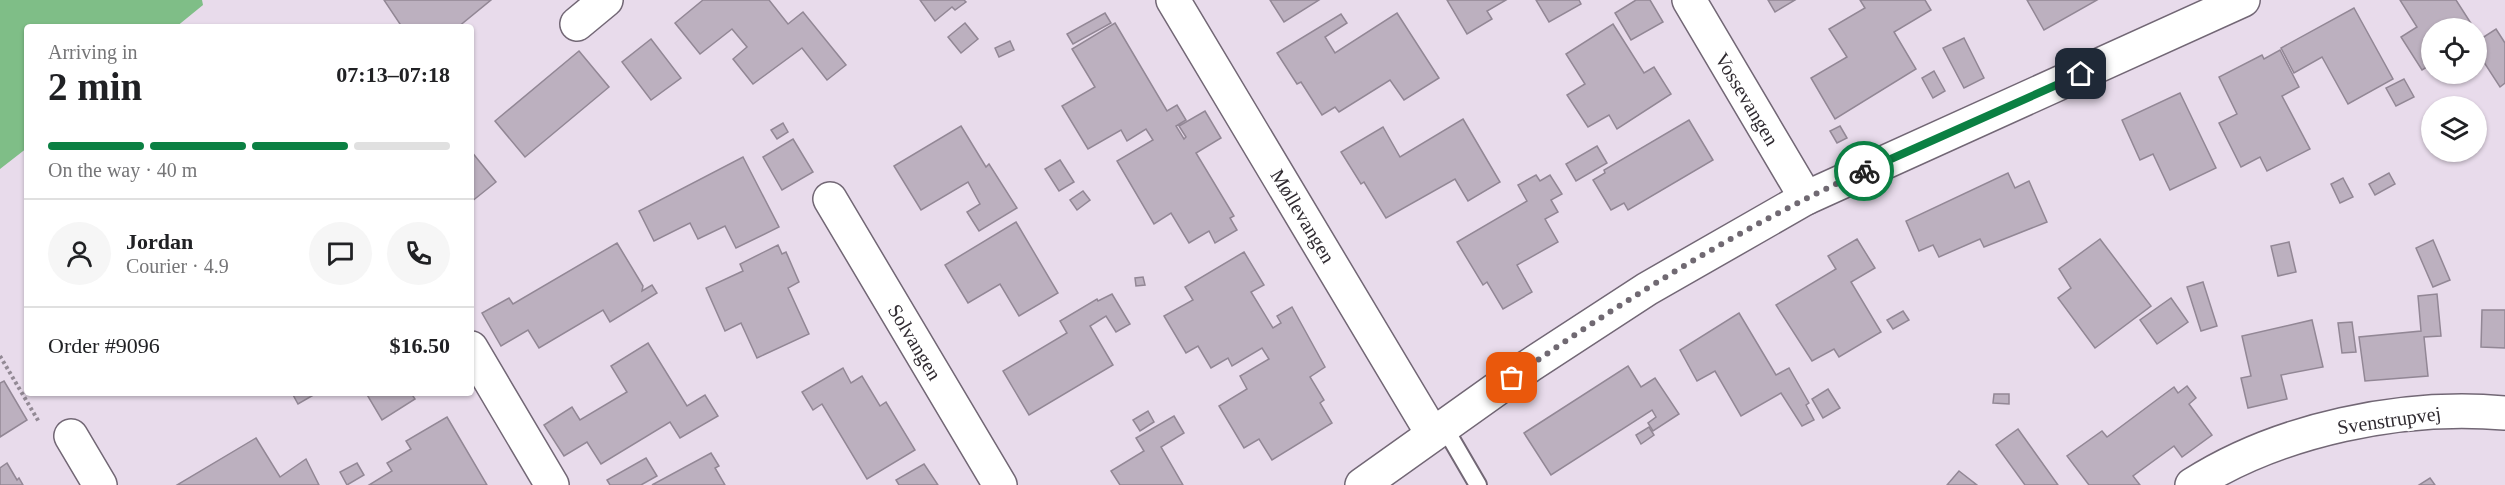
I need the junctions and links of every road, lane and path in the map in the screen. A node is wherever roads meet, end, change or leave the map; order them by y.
1 (606, 0) edge
2 (1173, 0) edge
3 (1689, 0) edge
4 (2243, 0) edge
5 (2204, 8) edge
6 (577, 24) dead end
7 (830, 198) dead end
8 (1806, 198) junction
9 (474, 353) edge
10 (0, 356) edge
11 (2505, 413) edge
12 (1438, 429) junction
13 (71, 436) joint
14 (2206, 481) edge
15 (100, 485) edge
16 (552, 485) edge
17 (1000, 485) edge
18 (1362, 485) edge
19 (1478, 485) edge

1 - 6 street
2 - 12 street, Møllevangen
3 - 8 street, Vossevangen
4 - 5 street
5 - 8 street
7 - 17 street, Solvangen
8 - 12 street
9 - 16 street
10 - 13 path
11 - 14 street, Svenstrupvej
12 - 18 street
12 - 19 lane
13 - 15 street

